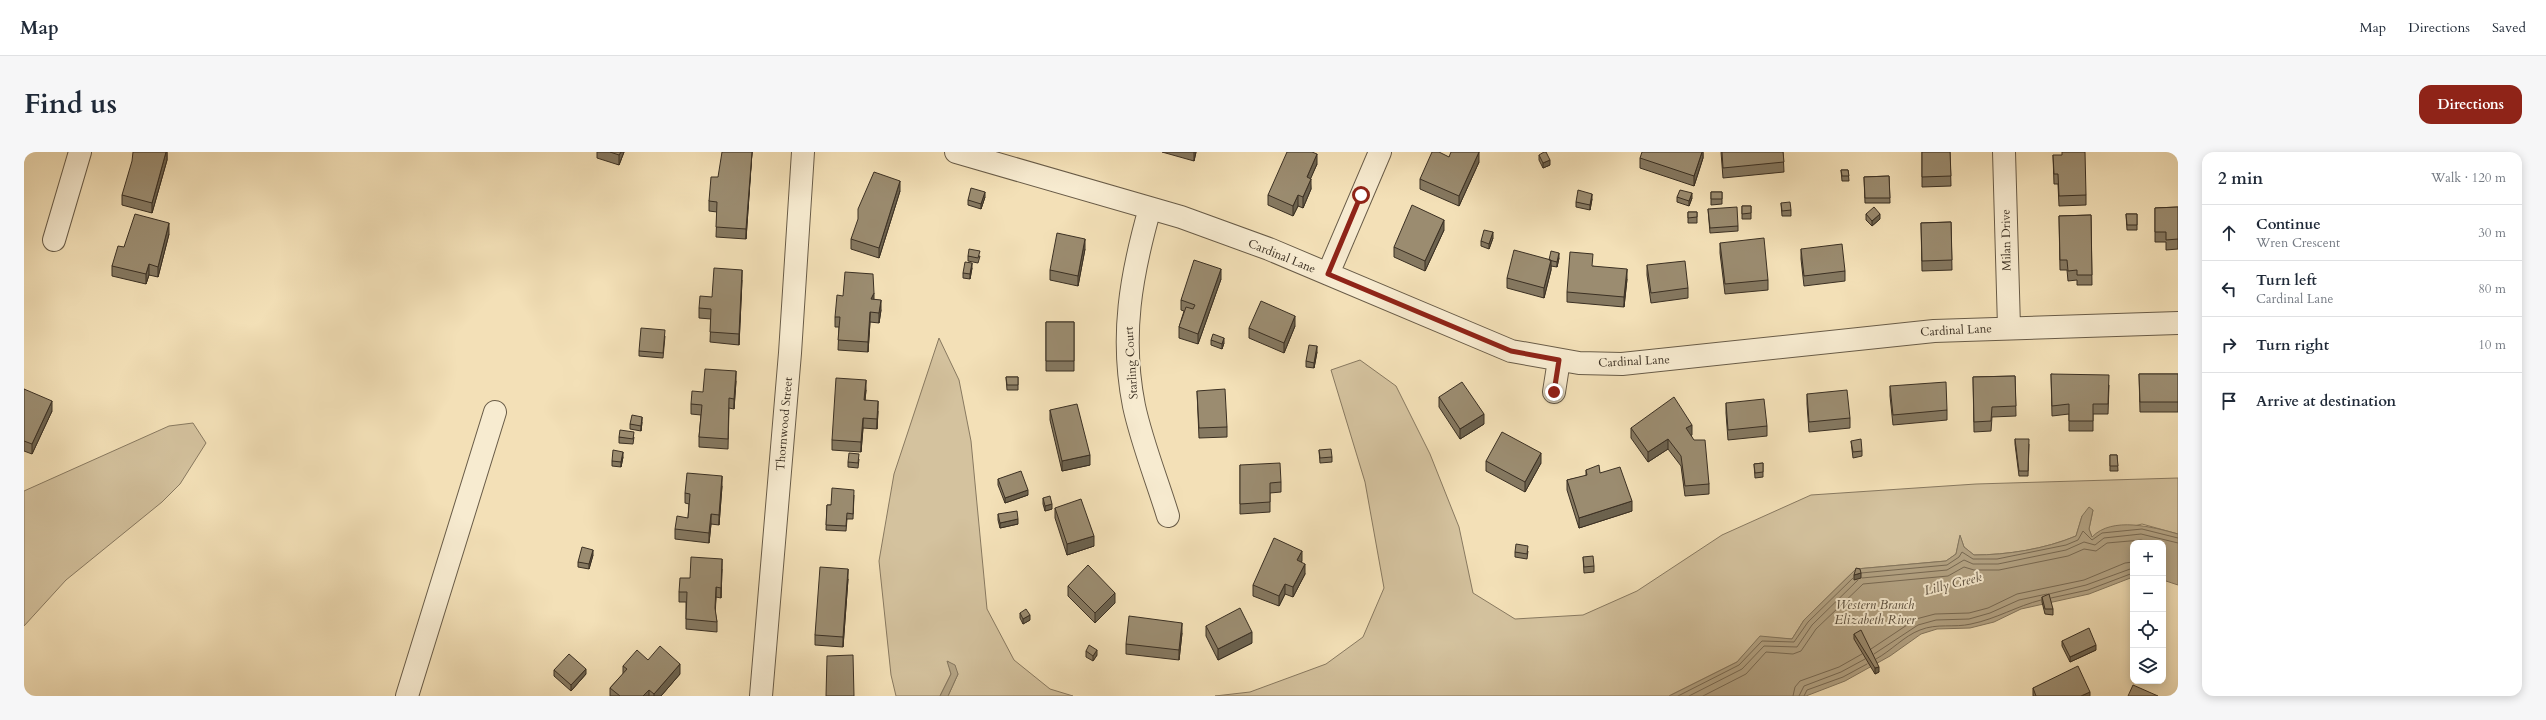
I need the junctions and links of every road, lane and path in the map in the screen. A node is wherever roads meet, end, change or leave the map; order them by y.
1 (80, 152) edge
2 (803, 152) edge
3 (956, 152) edge
4 (1380, 152) edge
5 (2004, 152) edge
6 (1150, 208) junction
7 (54, 240) dead end
8 (1328, 274) junction
9 (2178, 324) edge
10 (2009, 327) junction
11 (1559, 360) junction
12 (1554, 392) dead end
13 (495, 412) dead end
14 (1168, 516) dead end
15 (407, 696) edge
16 (761, 696) edge

1 - 7 street
2 - 16 street, Thornwood Street
3 - 6 street, Cardinal Lane
4 - 8 street
5 - 10 street, Milan Drive
6 - 8 street, Cardinal Lane
6 - 14 street, Starling Court
8 - 11 street, Cardinal Lane
9 - 10 street, Cardinal Lane
10 - 11 street, Cardinal Lane
11 - 12 street
13 - 15 street

